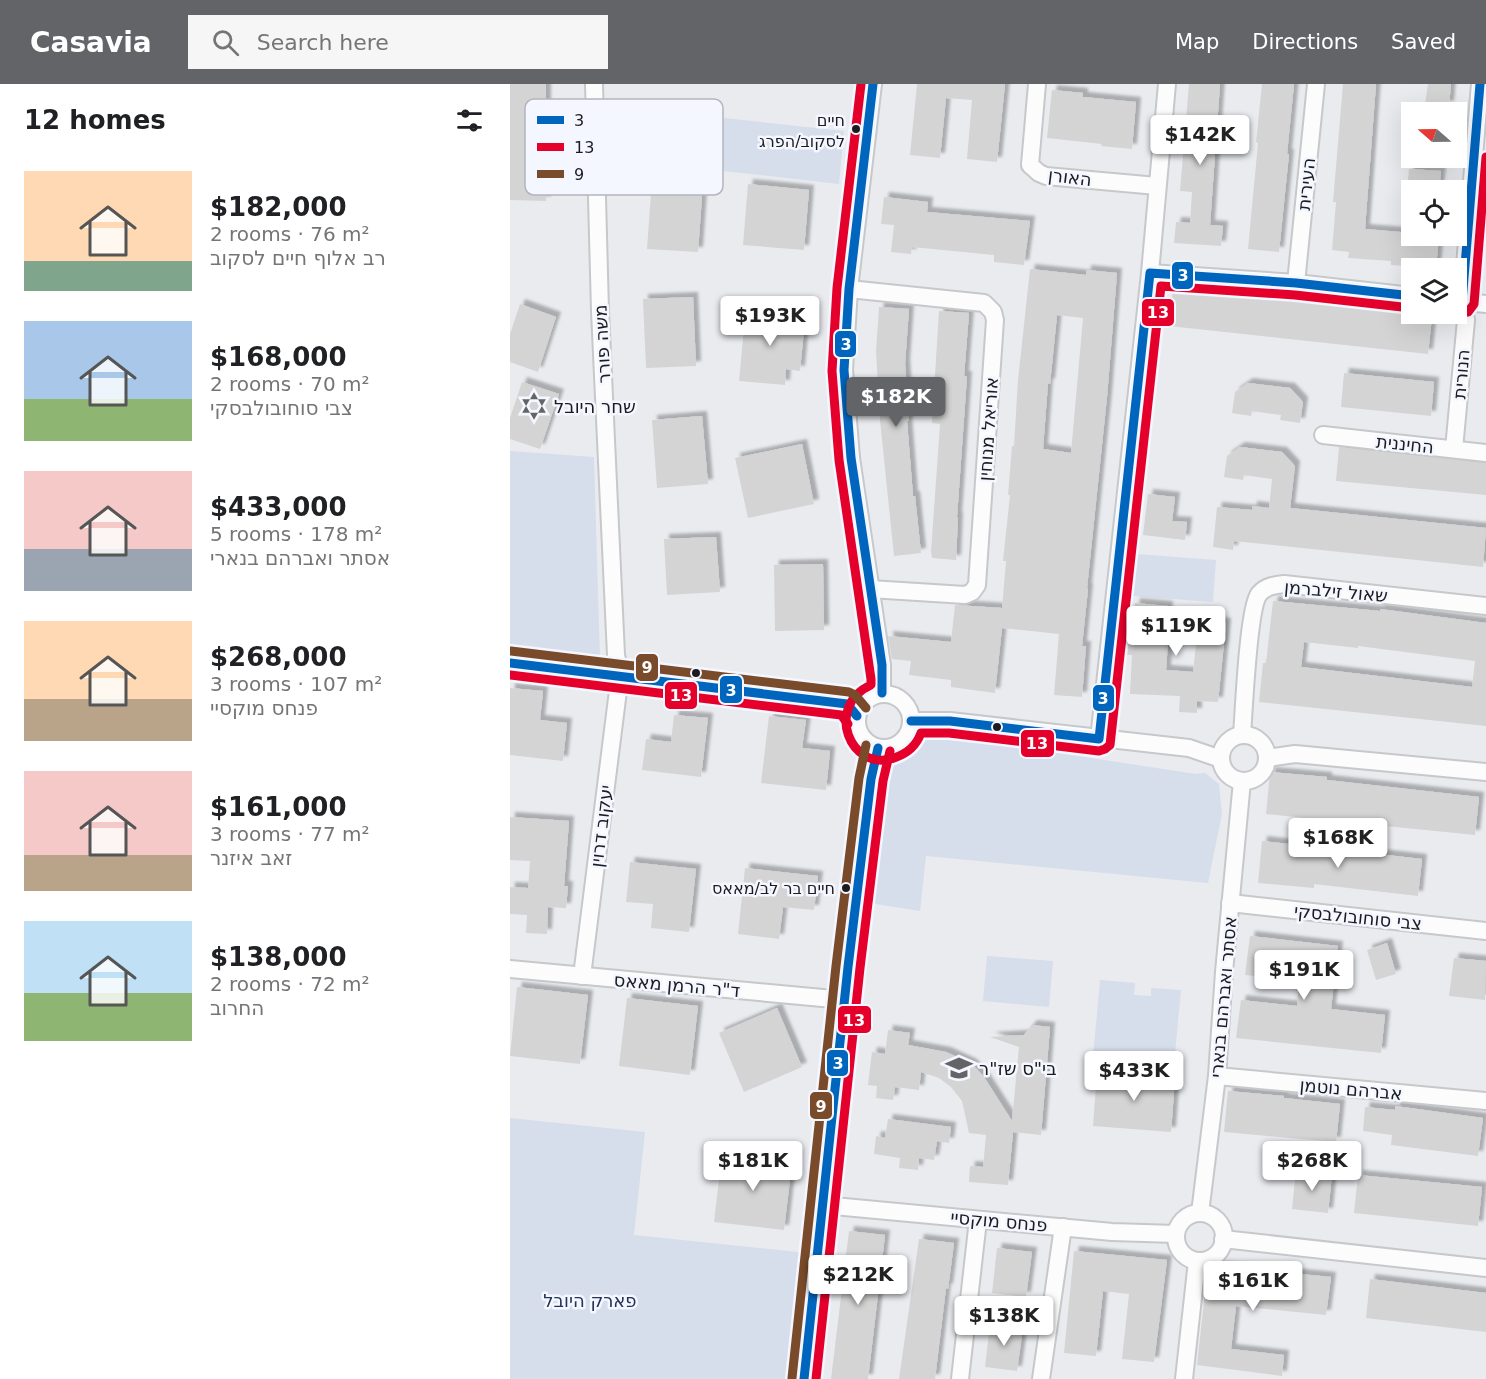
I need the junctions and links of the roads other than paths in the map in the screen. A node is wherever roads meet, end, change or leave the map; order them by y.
1 (594, 84) edge
2 (873, 84) edge
3 (1037, 84) edge
4 (1167, 84) edge
5 (1316, 84) edge
6 (1480, 84) edge
7 (594, 99) edge
8 (1157, 186) junction
9 (597, 195) edge
10 (1463, 258) edge
11 (1150, 273) junction
12 (1296, 283) junction
13 (849, 289) junction
14 (1401, 295) edge
15 (1467, 303) edge
16 (1486, 304) edge
17 (1466, 324) edge
18 (1323, 435) dead end
19 (1454, 449) junction
20 (1486, 453) edge
21 (870, 589) junction
22 (1486, 606) edge
23 (510, 663) edge
24 (620, 675) junction
25 (882, 693) junction
26 (857, 716) junction
27 (911, 721) junction
28 (1242, 735) junction
29 (1099, 739) junction
30 (878, 748) junction
31 (1267, 758) junction
32 (1221, 759) junction
33 (1486, 772) edge
34 (1242, 781) junction
35 (1230, 903) junction
36 (1486, 931) edge
37 (510, 969) edge
38 (582, 976) junction
39 (844, 1000) junction
40 (1217, 1076) junction
41 (1486, 1101) edge
42 (823, 1205) junction
43 (1200, 1213) junction
44 (978, 1220) junction
45 (1063, 1227) junction
46 (1176, 1234) junction
47 (1223, 1239) junction
48 (1197, 1261) junction
49 (1486, 1268) edge
50 (804, 1379) edge
51 (960, 1379) edge
52 (1041, 1379) edge
53 (1184, 1379) edge

1 - 7 street, משה פורר
2 - 13 street
3 - 8 street, האורן
4 - 8 street
5 - 12 street, העירית
6 - 10 street, הנורית
8 - 11 street
9 - 24 street, משה פורר
11 - 12 street
11 - 29 street
12 - 14 street
13 - 21 street
13 - 21 street, אוריאל מנוחין
15 - 16 street
17 - 19 street, הנורית
18 - 19 street, החיננית
19 - 20 street, החיננית
21 - 25 street
22 - 28 street, שאול זילברמן
23 - 24 street
24 - 26 street
24 - 38 street, יעקוב דרוין
25 - 26 street
25 - 27 street
26 - 30 street
27 - 29 street
27 - 30 street
28 - 31 street
28 - 32 street
29 - 32 street
30 - 39 street
31 - 33 street
31 - 34 street
32 - 34 street
34 - 35 street, אסתר ואברהם בנארי
35 - 36 street, צבי סוחובולבסקי
35 - 40 street, אסתר ואברהם בנארי
37 - 38 street, ד"ר הרמן מאאס
38 - 39 street, ד"ר הרמן מאאס
39 - 42 street
40 - 41 street, אברהם נוטמן
40 - 43 street, אסתר ואברהם בנארי
42 - 44 street, פנחס מוקסיי
42 - 50 street
43 - 46 street
43 - 47 street
44 - 45 street, פנחס מוקסיי
44 - 51 street
45 - 46 street, פנחס מוקסיי
45 - 52 street
46 - 48 street
47 - 48 street
47 - 49 street
48 - 53 street

